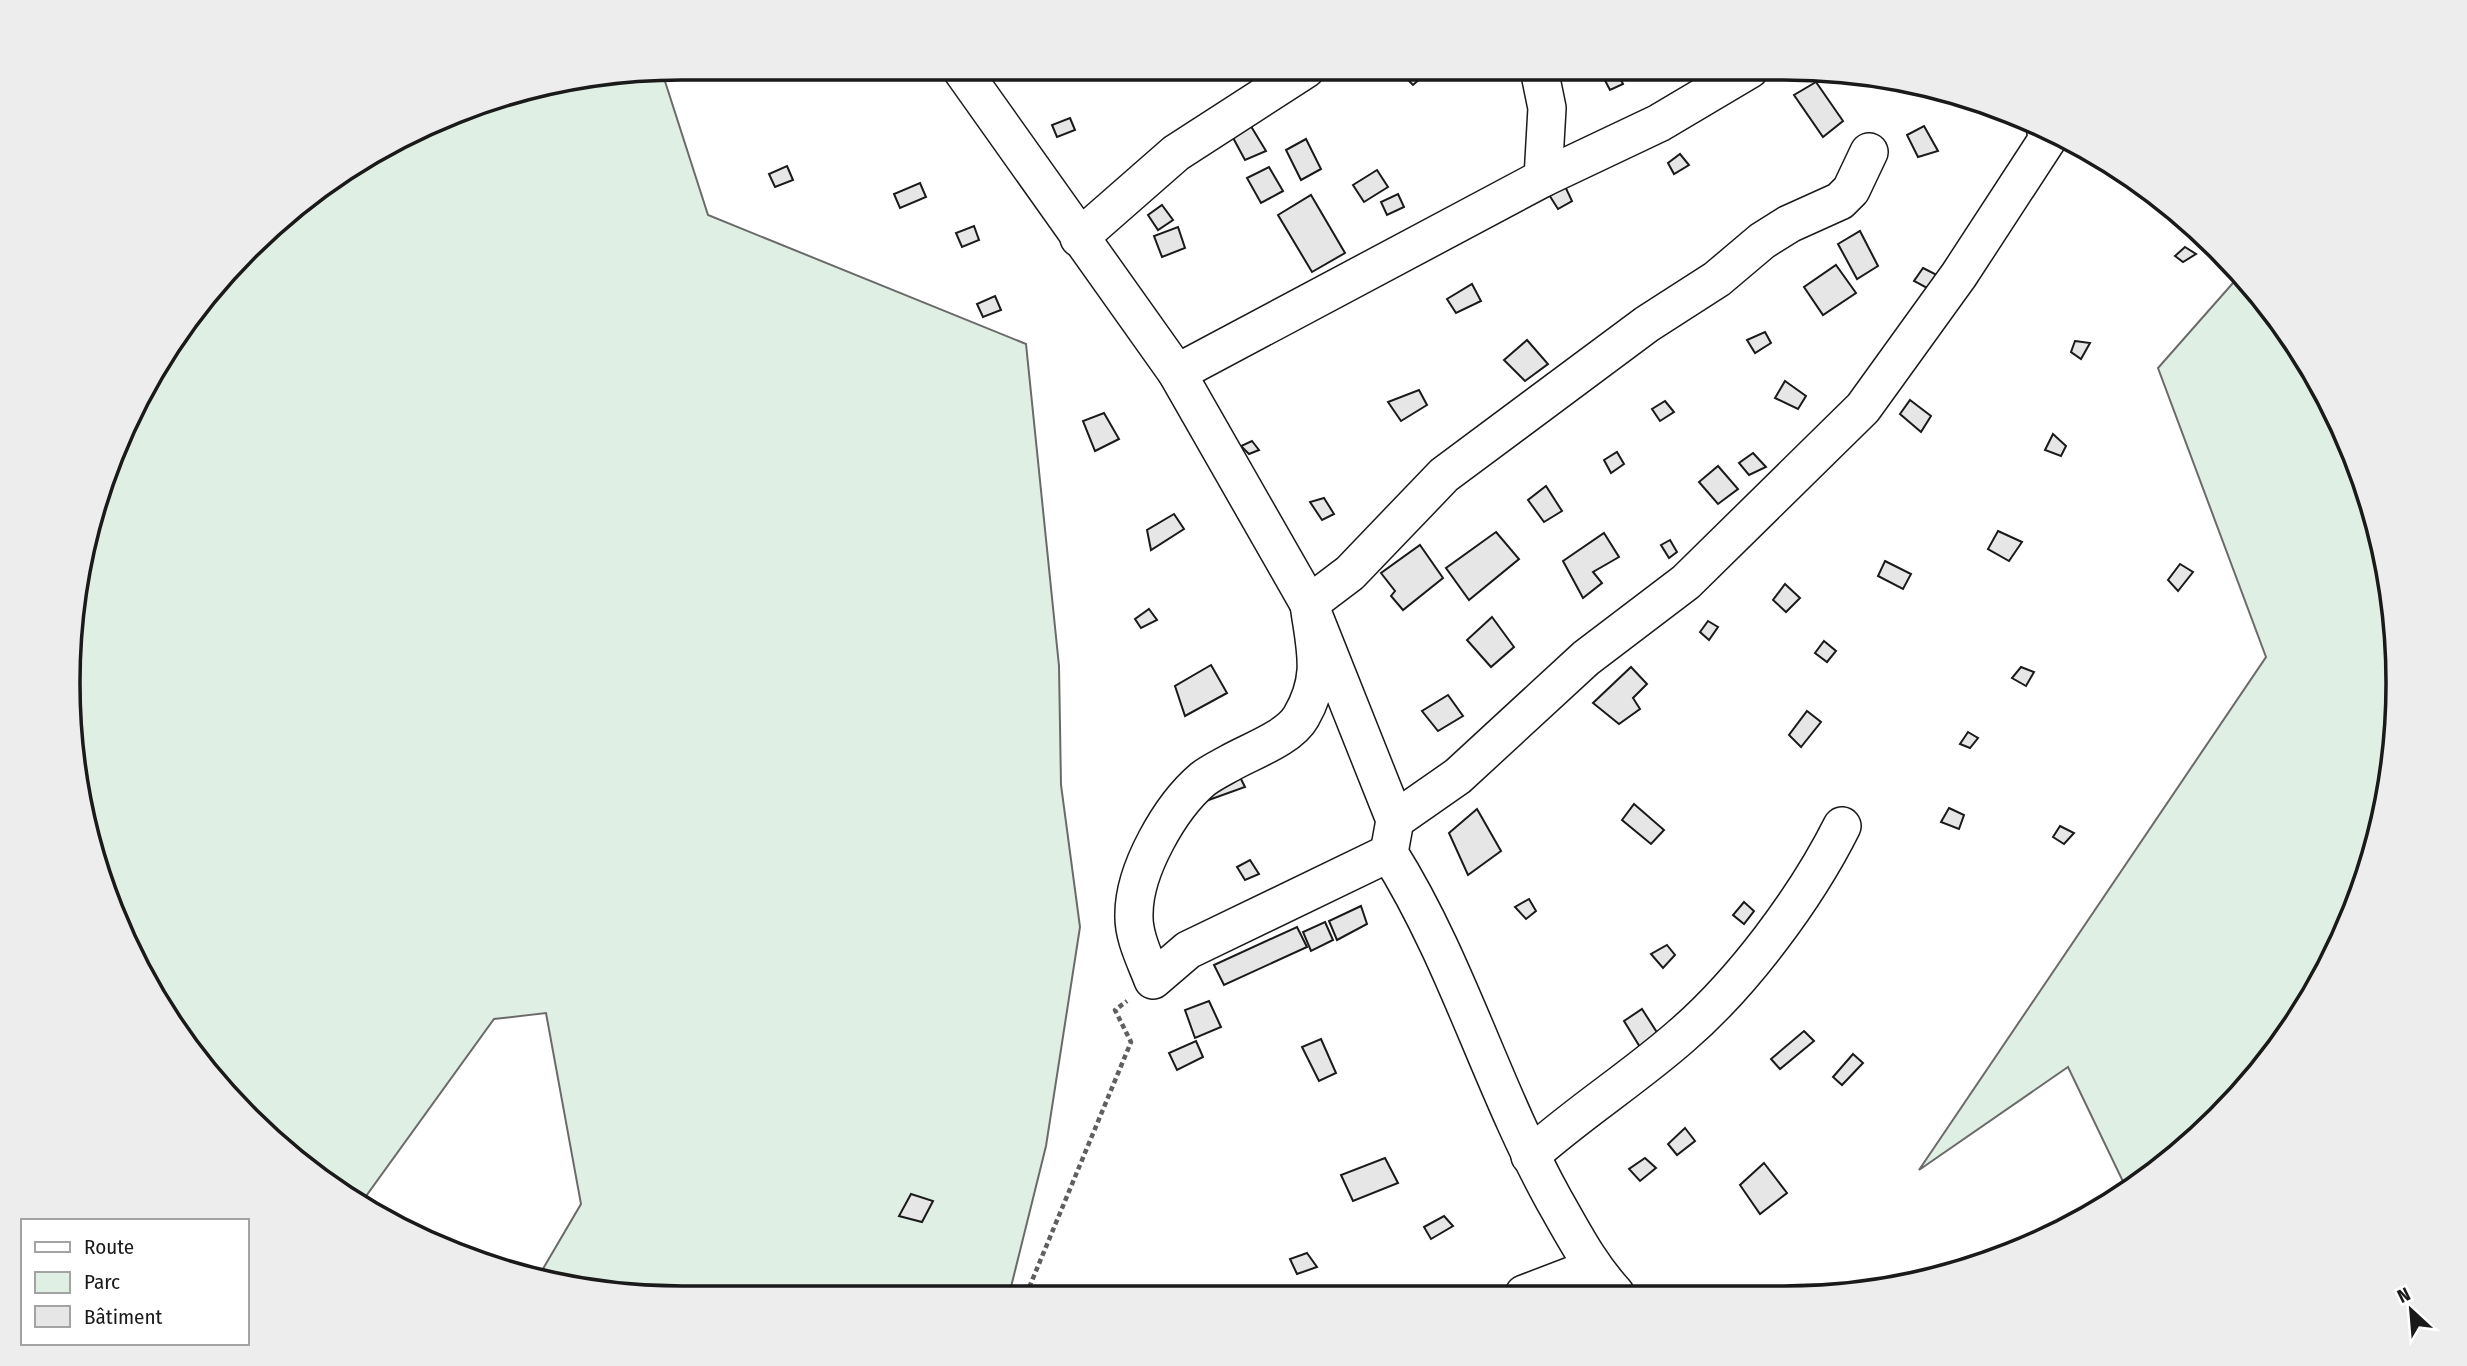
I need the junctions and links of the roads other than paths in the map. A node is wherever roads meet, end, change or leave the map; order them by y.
1 (969, 80) edge
2 (1289, 80) edge
3 (1541, 80) edge
4 (1731, 80) edge
5 (2046, 141) edge
6 (1869, 152) dead end
7 (1543, 178) junction
8 (1079, 238) junction
9 (1177, 373) junction
10 (1309, 604) junction
11 (1842, 826) dead end
12 (1392, 837) junction
13 (1530, 1156) junction
14 (1604, 1281) edge
15 (1573, 1286) edge

1 - 8 street
2 - 8 street
3 - 7 street
4 - 7 street
5 - 12 street
6 - 10 street
7 - 9 street
8 - 9 street
9 - 10 street
10 - 12 street
10 - 12 street
11 - 13 street
12 - 13 street
13 - 14 street
14 - 15 street

